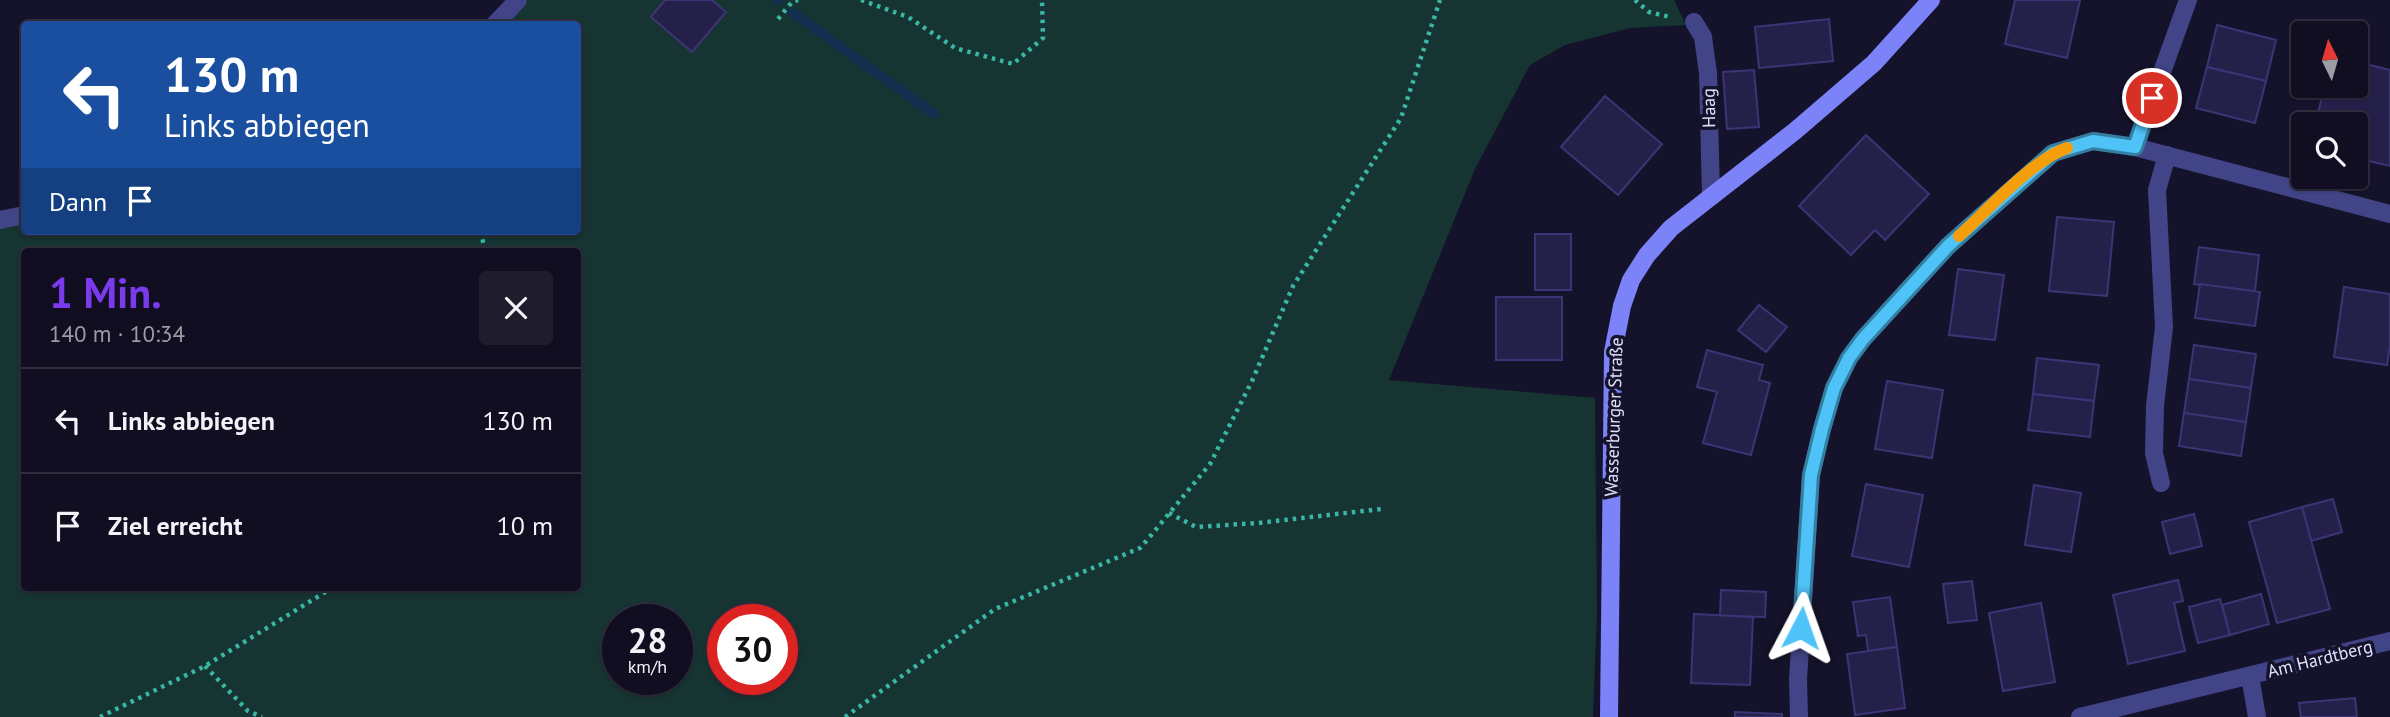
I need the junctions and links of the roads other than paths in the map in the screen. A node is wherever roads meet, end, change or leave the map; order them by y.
1 (518, 0) edge
2 (1931, 0) edge
3 (2188, 0) edge
4 (498, 21) edge
5 (1694, 22) dead end
6 (2135, 147) junction
7 (2167, 155) junction
8 (1712, 196) junction
9 (2390, 214) edge
10 (21, 216) edge
11 (0, 220) edge
12 (2161, 483) dead end
13 (2390, 641) edge
14 (2250, 676) junction
15 (1609, 717) edge
16 (1799, 717) edge
17 (2080, 717) edge
18 (2257, 717) edge

1 - 4 street
2 - 8 main road, Wasserburger Straße
3 - 6 street
5 - 8 street, Haag
6 - 7 street
6 - 16 street
7 - 9 street
7 - 12 street
8 - 15 main road, Wasserburger Straße
10 - 11 street
13 - 14 street, Am Hardtberg
14 - 17 street, Am Hardtberg
14 - 18 street, Am Hardtberg

